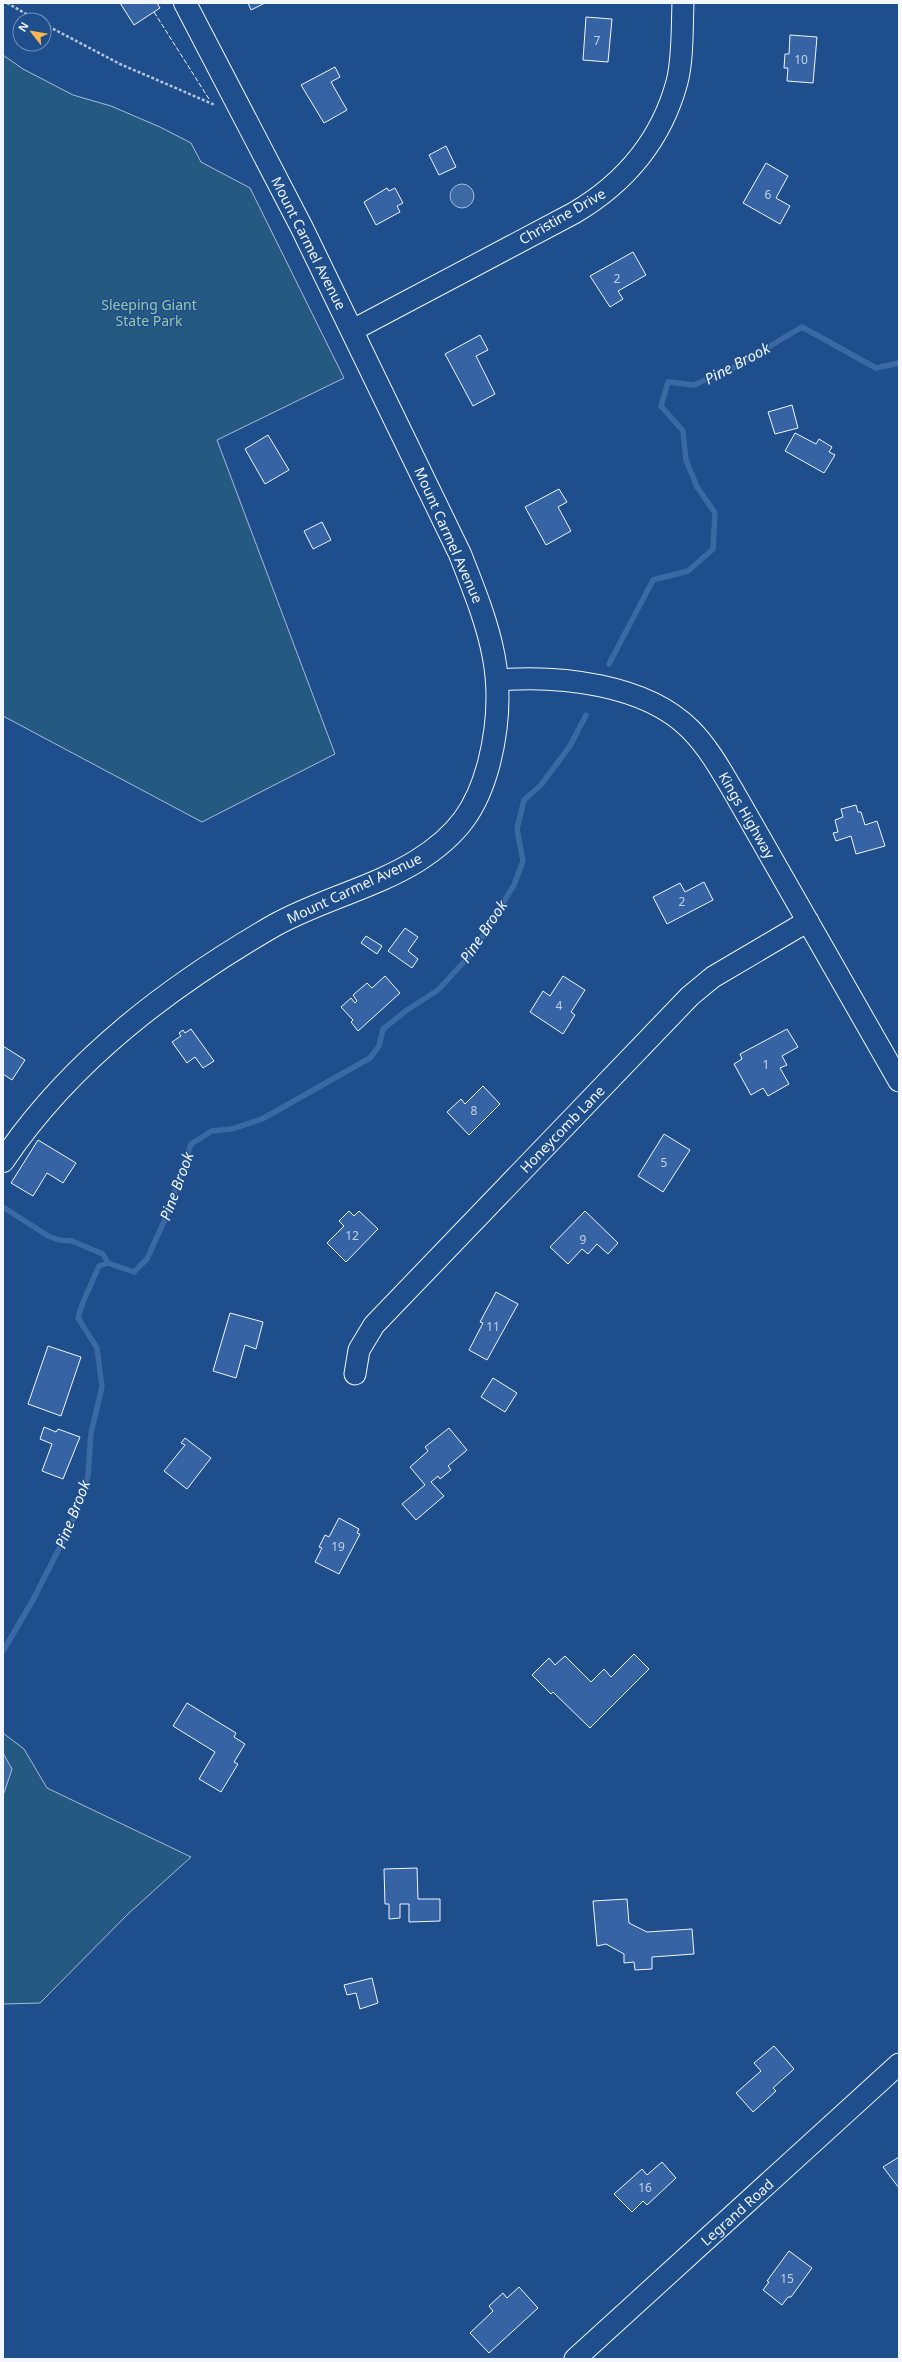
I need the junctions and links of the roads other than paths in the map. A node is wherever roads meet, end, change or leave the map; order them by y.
1 (185, 3) edge
2 (683, 3) edge
3 (353, 330) junction
4 (498, 680) junction
5 (808, 921) junction
6 (899, 1081) edge
7 (3, 1161) edge
8 (355, 1374) dead end
9 (899, 2064) edge
10 (575, 2359) edge

1 - 3 main road, Mount Carmel Avenue
2 - 3 street, Christine Drive
3 - 4 main road, Mount Carmel Avenue
4 - 5 street, Kings Highway
4 - 7 main road, Mount Carmel Avenue
5 - 6 street, Kings Highway
5 - 8 street, Honeycomb Lane
9 - 10 street, Legrand Road

